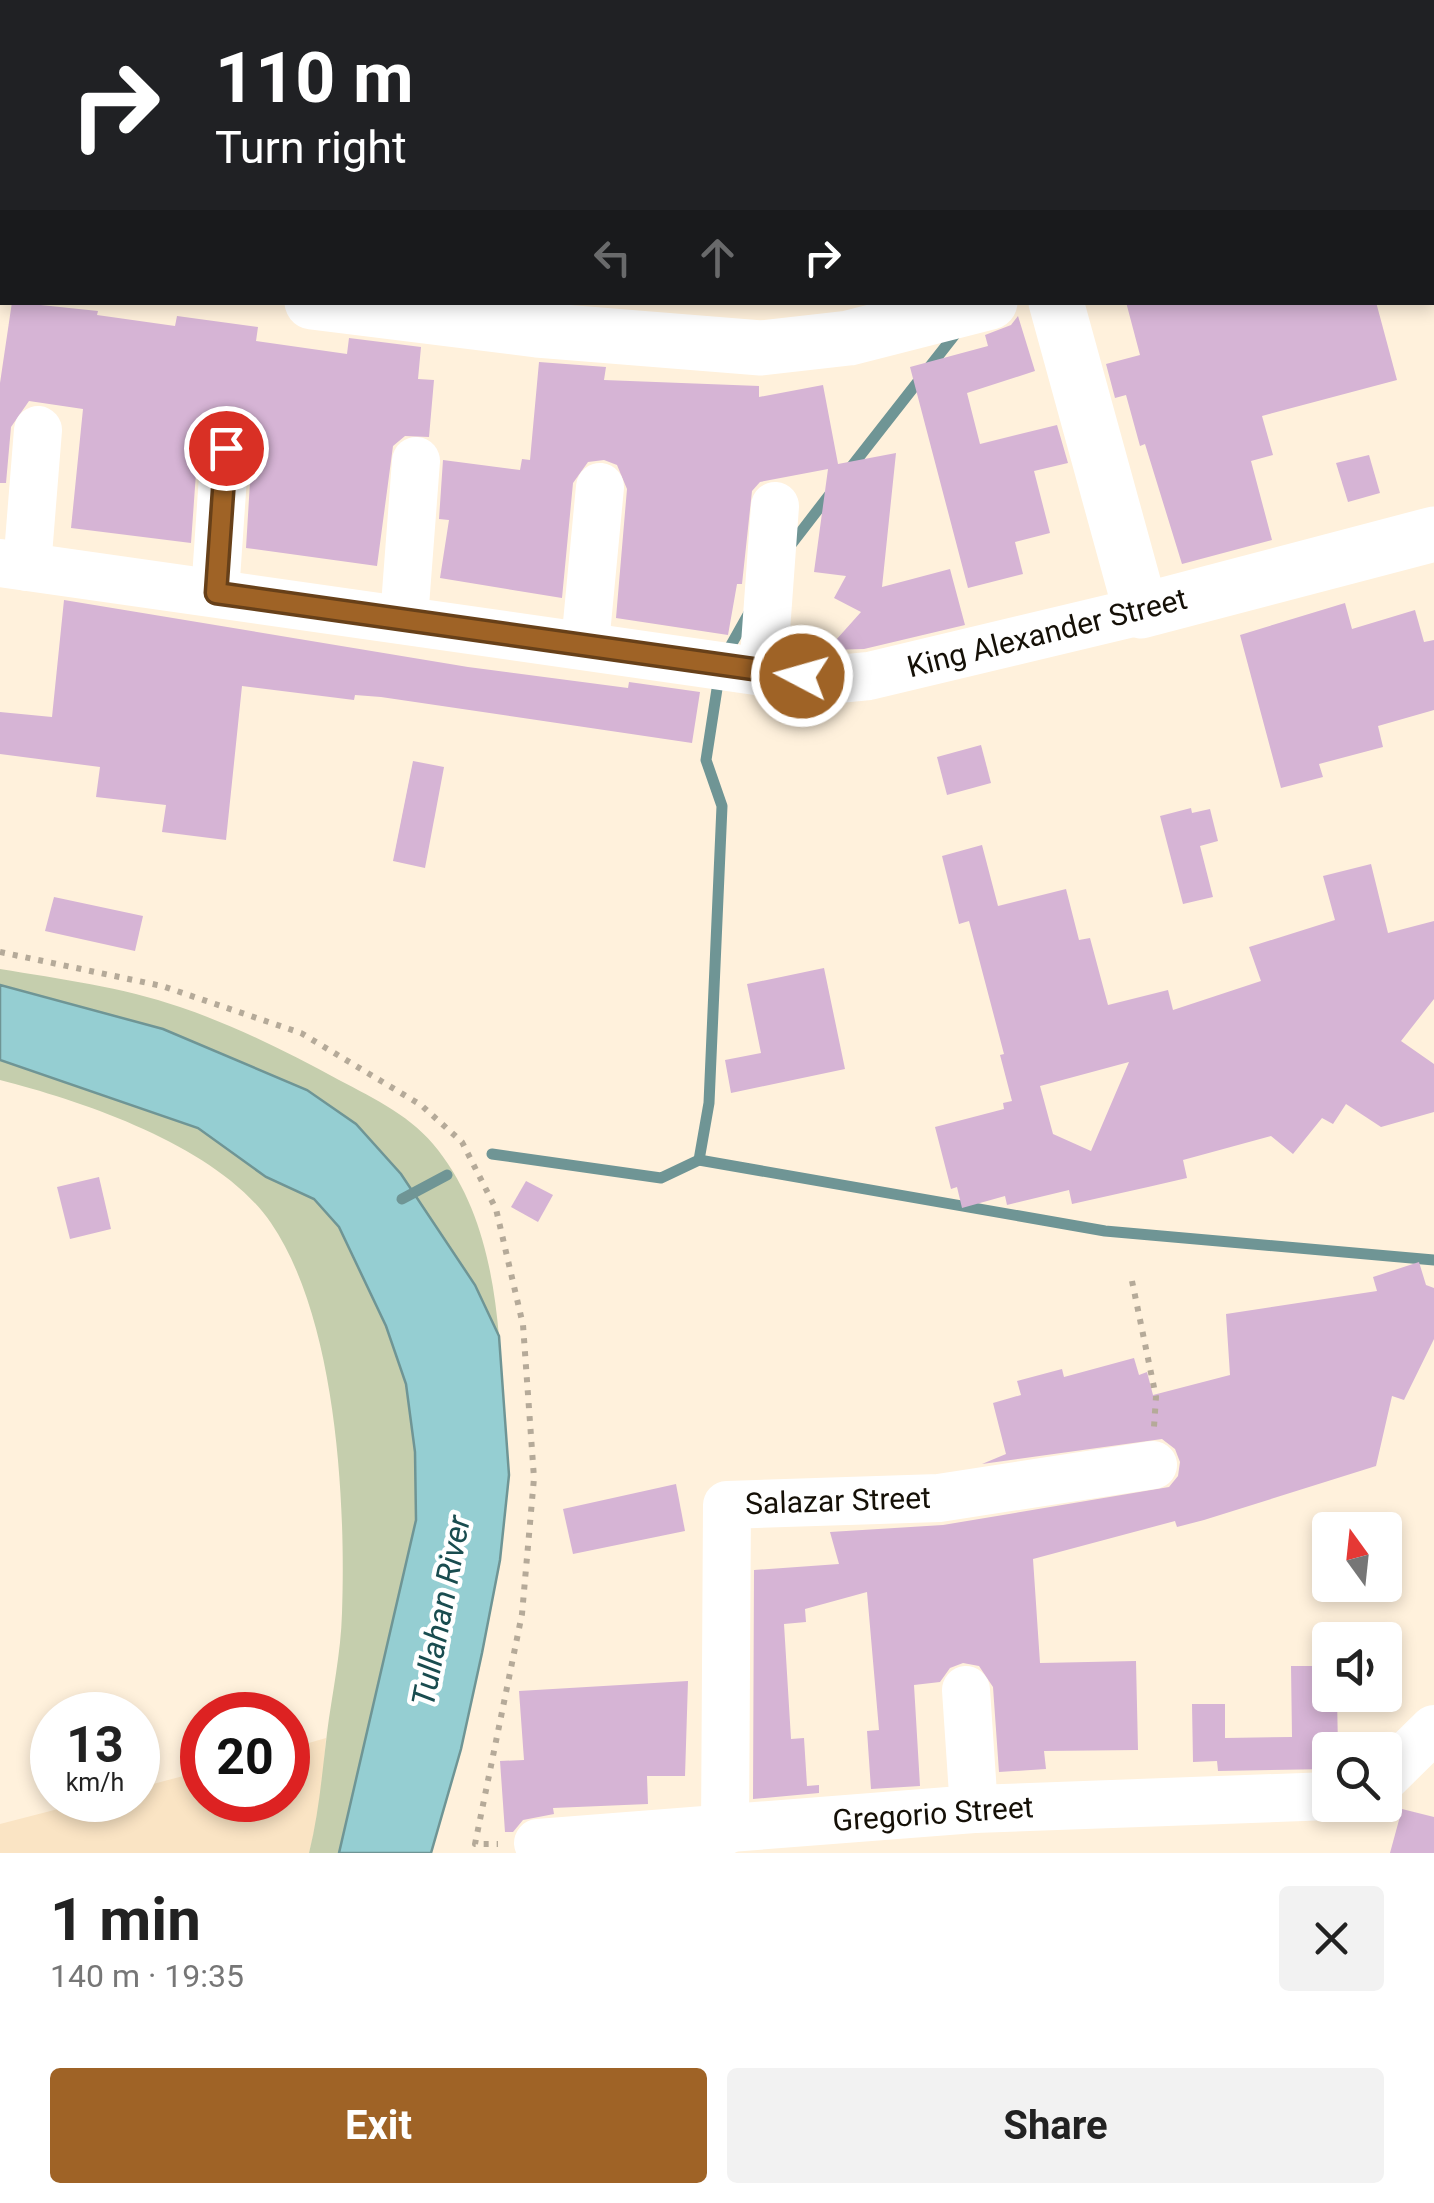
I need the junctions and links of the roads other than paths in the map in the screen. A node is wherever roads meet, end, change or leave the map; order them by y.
1 (336, 305) edge
2 (979, 305) edge
3 (1057, 305) edge
4 (38, 430) dead end
5 (226, 448) dead end
6 (416, 461) dead end
7 (600, 487) dead end
8 (775, 506) dead end
9 (1434, 534) edge
10 (14, 565) edge
11 (216, 593) junction
12 (1141, 611) junction
13 (404, 619) junction
14 (585, 644) junction
15 (783, 674) junction
16 (1153, 1465) road end
17 (966, 1690) dead end
18 (1434, 1730) edge
19 (1402, 1761) edge
20 (1312, 1797) edge
21 (974, 1808) junction
22 (725, 1832) junction
23 (538, 1843) road end
24 (663, 1844) edge

1 - 2 main road
3 - 12 main road
4 - 10 street
5 - 11 street
6 - 13 street
7 - 14 street
8 - 15 street
9 - 12 main road, King Alexander Street
10 - 11 street, King Alexander Street
11 - 13 street, King Alexander Street
12 - 15 street, King Alexander Street
13 - 14 street, King Alexander Street
14 - 15 street, King Alexander Street
16 - 22 street, Salazar Street
17 - 21 street
18 - 19 street
20 - 21 street, Gregorio Street
21 - 22 street, Gregorio Street
22 - 24 street, Gregorio Street
23 - 24 street, Gregorio Street

